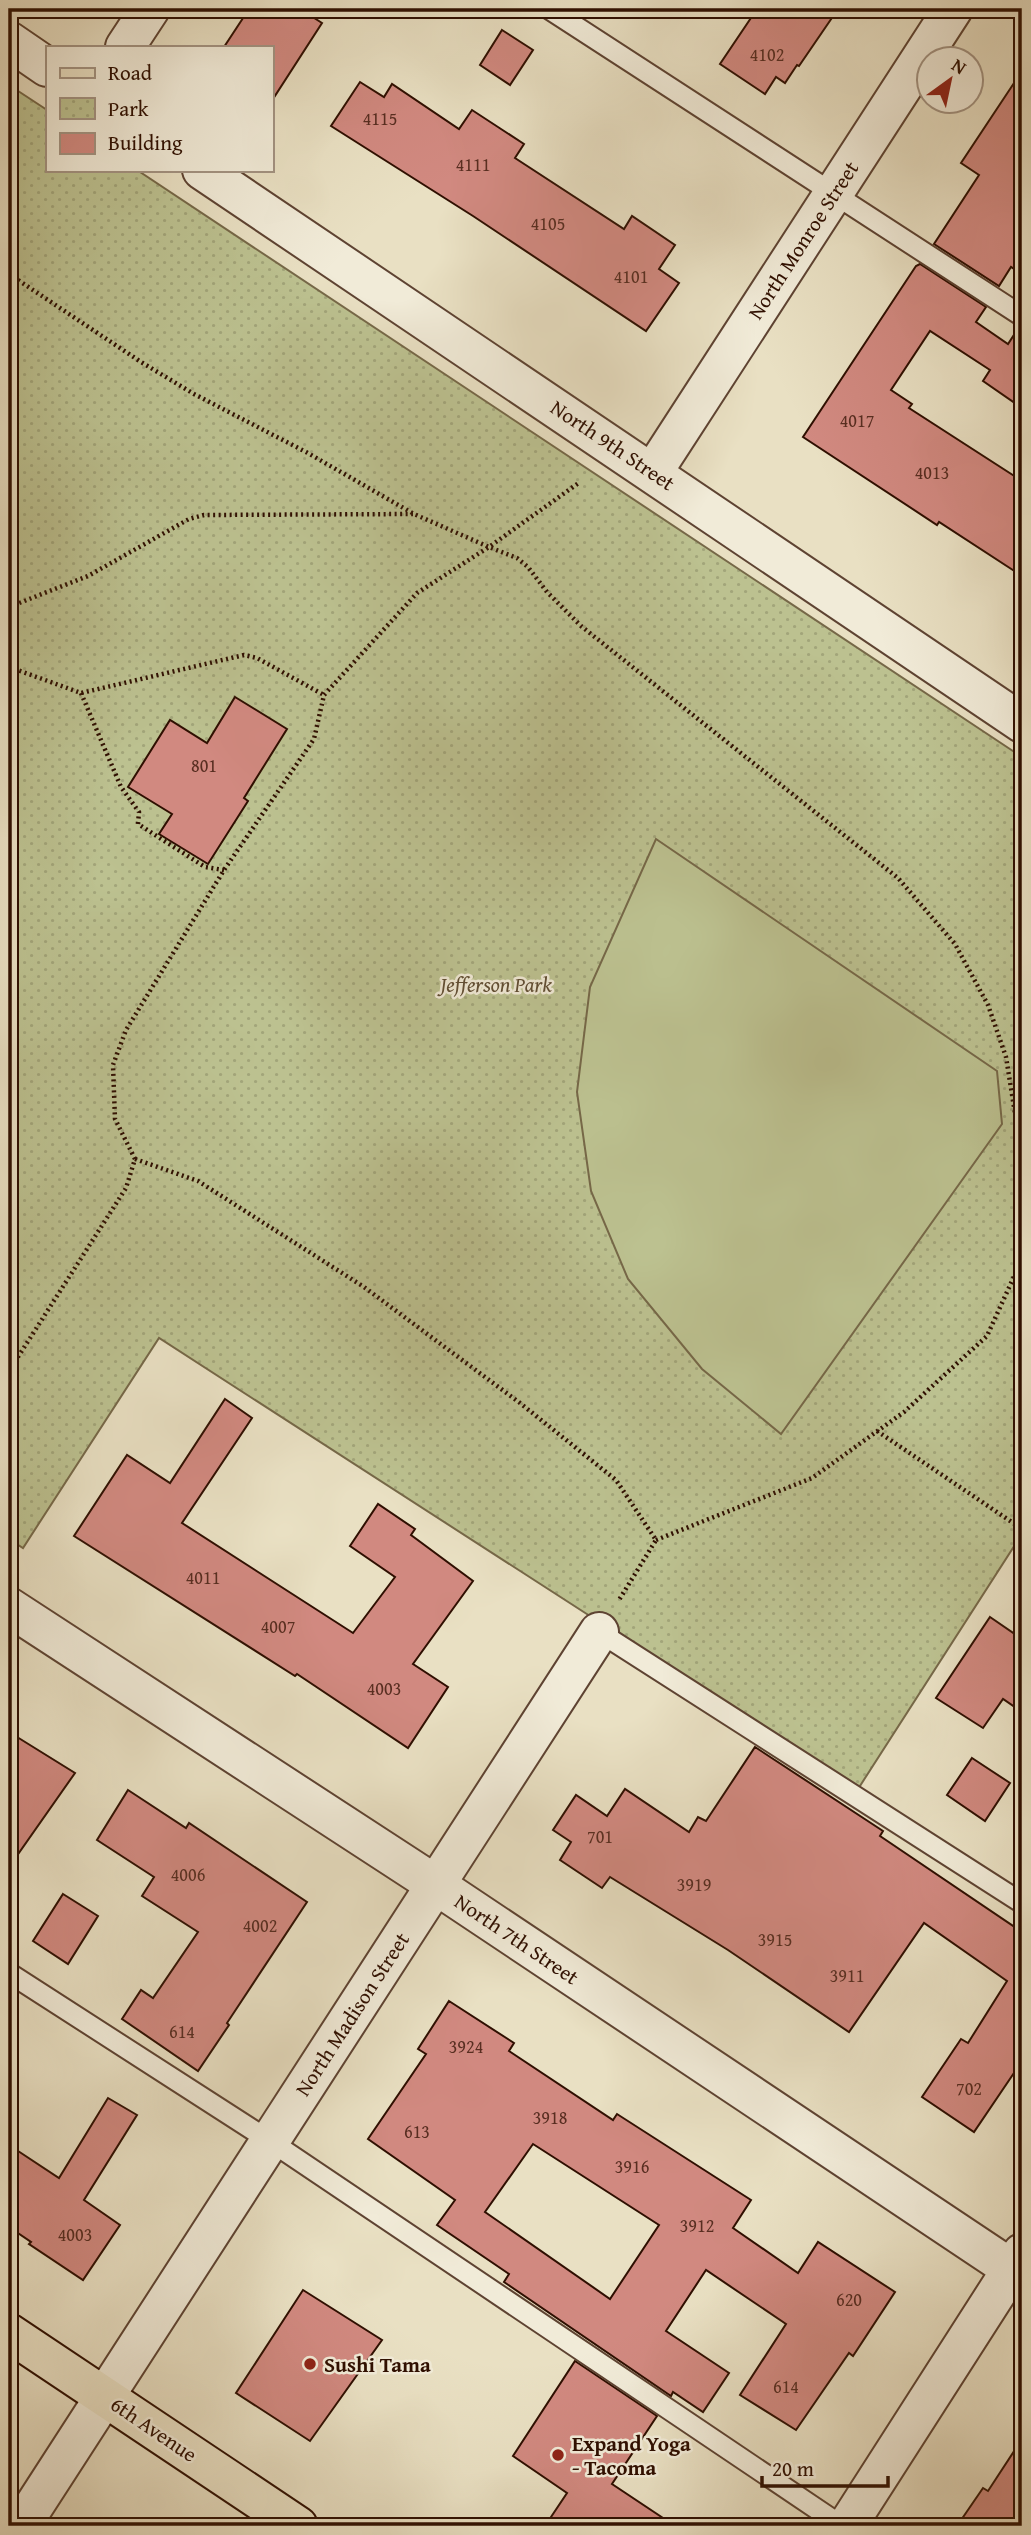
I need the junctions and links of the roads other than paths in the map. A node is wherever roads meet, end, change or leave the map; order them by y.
1 (150, 9) edge
2 (548, 9) edge
3 (953, 9) edge
4 (9, 41) edge
5 (126, 46) edge
6 (46, 65) edge
7 (205, 172) edge
8 (833, 194) junction
9 (1022, 316) edge
10 (653, 472) junction
11 (1022, 723) edge
12 (9, 1607) edge
13 (599, 1632) joint
14 (436, 1885) junction
15 (1022, 1903) edge
16 (9, 1973) edge
17 (270, 2141) junction
18 (1019, 2266) edge
19 (9, 2333) edge
20 (105, 2396) junction
21 (21, 2526) edge
22 (298, 2526) edge
23 (845, 2526) edge

1 - 5 street
2 - 8 lane
3 - 8 street, North Monroe Street
4 - 6 street
7 - 10 street, North 9th Street
8 - 9 lane
8 - 10 street, North Monroe Street
10 - 11 street, North 9th Street
12 - 14 street, North 7th Street
13 - 14 street, North Madison Street
13 - 15 lane
14 - 17 street, North Madison Street
14 - 18 street, North 7th Street
16 - 17 lane
17 - 20 street, North Madison Street
17 - 23 lane
18 - 23 street
19 - 20 main road, 6th Avenue
20 - 21 street, North Madison Street
20 - 22 main road, 6th Avenue

